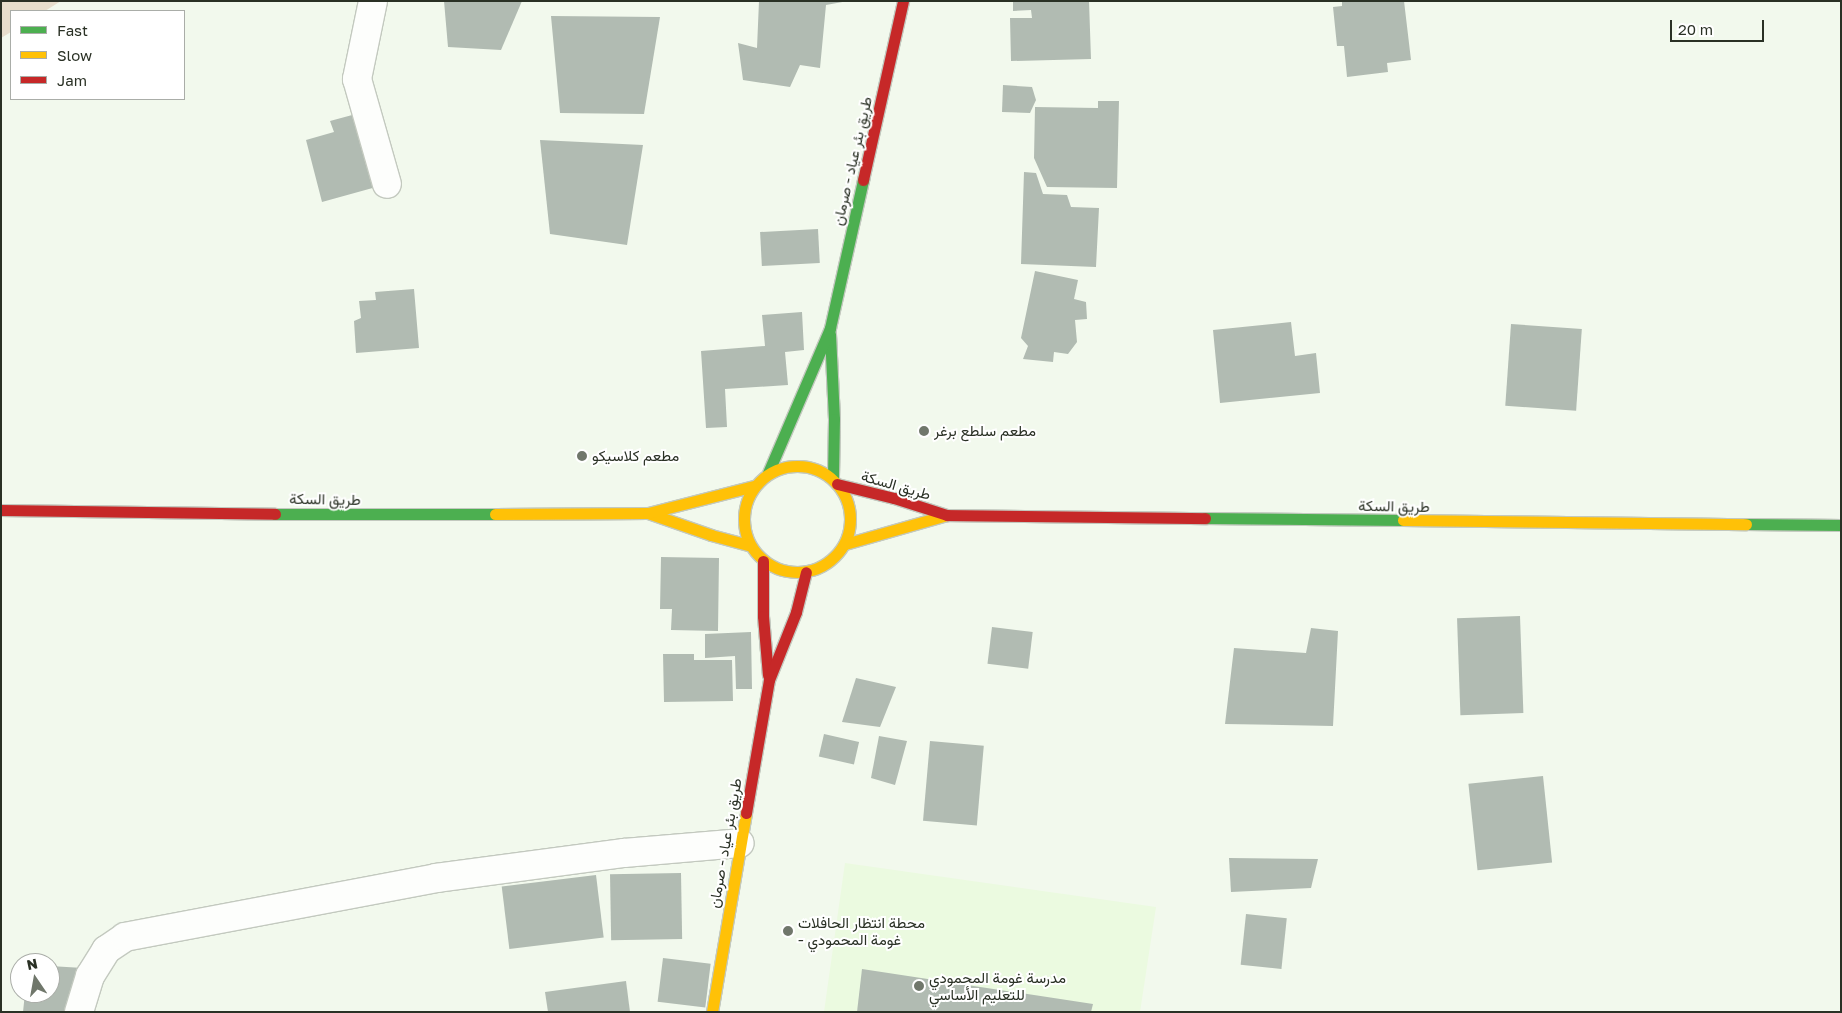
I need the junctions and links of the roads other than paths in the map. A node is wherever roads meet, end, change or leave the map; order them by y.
1 (373, 1) edge
2 (903, 1) edge
3 (387, 184) dead end
4 (830, 328) junction
5 (768, 473) junction
6 (835, 481) junction
7 (754, 486) junction
8 (1, 510) edge
9 (648, 513) junction
10 (947, 515) junction
11 (1841, 525) edge
12 (845, 544) junction
13 (749, 545) junction
14 (763, 561) junction
15 (806, 572) junction
16 (769, 680) junction
17 (740, 843) junction
18 (79, 1012) edge
19 (712, 1012) edge

1 - 3 street
2 - 4 main road, طريق بئر عياد - صرمان
4 - 5 main road
4 - 6 main road
5 - 6 main road
5 - 7 main road
6 - 10 main road, طريق السكة
6 - 12 main road
7 - 9 main road
7 - 13 main road
8 - 9 main road, طريق السكة
9 - 13 main road
10 - 11 main road, طريق السكة
10 - 12 main road, طريق السكة
12 - 15 main road
13 - 14 main road
14 - 15 main road
14 - 16 main road
15 - 16 main road
16 - 17 main road, طريق بئر عياد - صرمان
17 - 18 street
17 - 19 main road, طريق بئر عياد - صرمان

